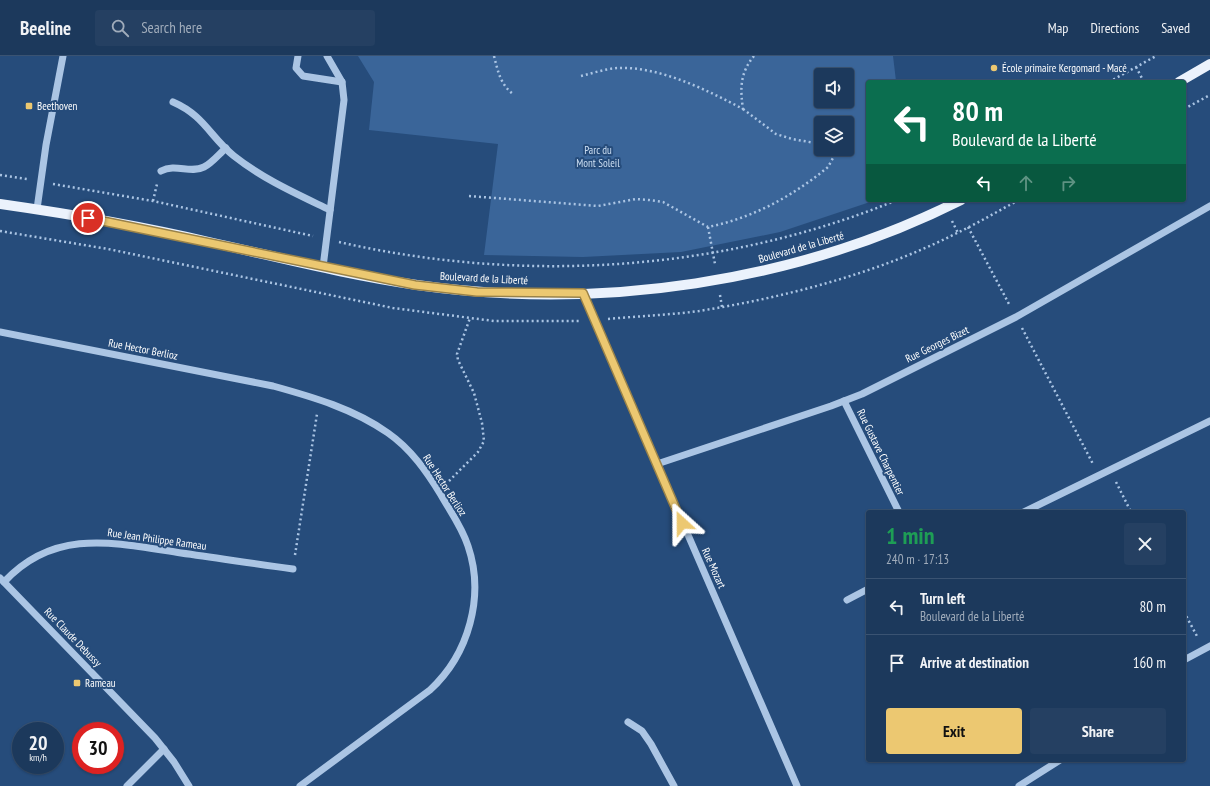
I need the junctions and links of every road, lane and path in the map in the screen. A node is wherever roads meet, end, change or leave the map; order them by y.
1 (63, 56) edge
2 (298, 56) edge
3 (328, 56) edge
4 (494, 56) edge
5 (754, 56) edge
6 (1156, 56) edge
7 (1210, 64) edge
8 (1136, 67) junction
9 (581, 76) dead end
10 (1113, 80) edge
11 (1143, 80) edge
12 (1182, 80) edge
13 (342, 82) junction
14 (513, 94) dead end
15 (1210, 95) edge
16 (173, 102) dead end
17 (1186, 108) edge
18 (743, 109) junction
19 (814, 143) edge
20 (226, 148) junction
21 (833, 156) edge
22 (161, 171) dead end
23 (0, 175) edge
24 (41, 181) junction
25 (156, 188) dead end
26 (469, 196) dead end
27 (153, 201) junction
28 (892, 202) edge
29 (957, 202) edge
30 (1015, 202) edge
31 (0, 204) edge
32 (1210, 206) edge
33 (36, 209) junction
34 (330, 210) junction
35 (968, 227) junction
36 (0, 231) edge
37 (327, 239) junction
38 (324, 267) junction
39 (583, 293) junction
40 (1016, 317) junction
41 (470, 318) junction
42 (608, 319) dead end
43 (581, 321) dead end
44 (0, 332) edge
45 (844, 401) junction
46 (322, 414) dead end
47 (1210, 421) edge
48 (657, 464) junction
49 (1109, 470) junction
50 (1099, 475) junction
51 (438, 491) junction
52 (898, 510) edge
53 (1028, 510) edge
54 (1130, 510) edge
55 (293, 570) joint
56 (2, 580) edge
57 (866, 590) edge
58 (847, 600) dead end
59 (1186, 615) edge
60 (1207, 648) edge
61 (1186, 659) edge
62 (628, 722) dead end
63 (164, 750) junction
64 (1057, 762) edge
65 (1024, 785) edge
66 (128, 786) edge
67 (189, 786) edge
68 (300, 786) edge
69 (674, 786) edge
70 (797, 786) edge

1 - 24 street
2 - 13 street
3 - 13 street
4 - 14 path
5 - 18 path
6 - 8 path
7 - 12 main road
8 - 10 path
8 - 11 path
9 - 18 path
13 - 34 street
15 - 17 path
16 - 20 street
18 - 19 path
20 - 22 street
20 - 34 street
21 - 26 path
23 - 24 path
24 - 27 path
24 - 33 street
25 - 27 path
27 - 37 path
28 - 37 path
29 - 39 main road, Boulevard de la Liberté
30 - 35 path
31 - 33 main road, Boulevard de la Liberté
32 - 40 street, Rue Georges Bizet
33 - 38 main road, Boulevard de la Liberté
34 - 37 street
35 - 40 path
35 - 42 path
36 - 41 path
37 - 38 street
38 - 39 main road, Boulevard de la Liberté
39 - 48 street, Rue Mozart
40 - 45 street, Rue Georges Bizet
40 - 50 path
41 - 43 path
41 - 51 path
44 - 51 street, Rue Hector Berlioz
45 - 48 street, Rue Georges Bizet
45 - 52 street, Rue Gustave Charpentier
46 - 55 path
47 - 49 street
48 - 70 street, Rue Mozart
49 - 50 street
49 - 54 path
50 - 53 street
51 - 68 street, Rue Hector Berlioz
55 - 56 street, Rue Jean Philippe Rameau
56 - 63 street, Rue Claude Debussy
57 - 58 street
59 - 60 path
60 - 61 street
62 - 69 street
63 - 66 street
63 - 67 street, Rue Claude Debussy
64 - 65 street

